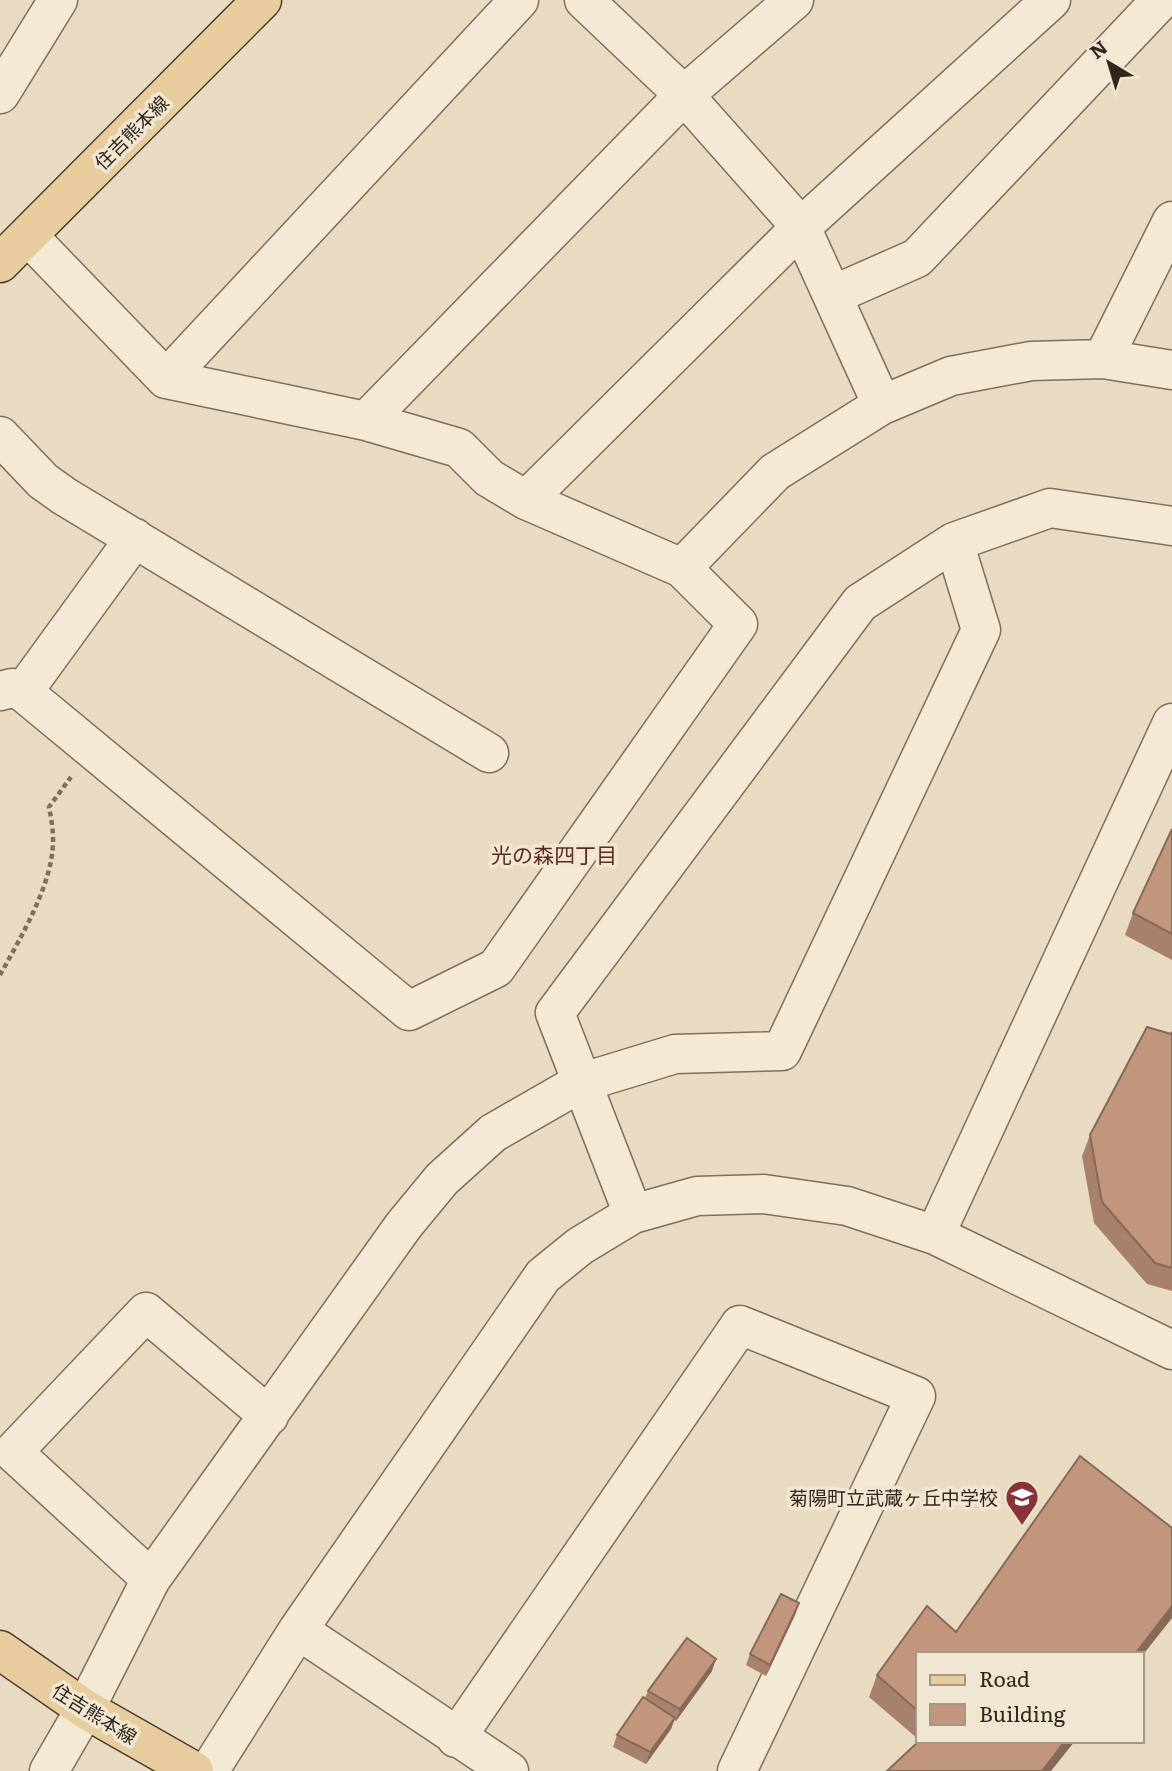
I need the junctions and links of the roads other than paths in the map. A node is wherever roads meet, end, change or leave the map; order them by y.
1 (58, 0) edge
2 (262, 0) edge
3 (519, 0) edge
4 (584, 0) edge
5 (794, 0) edge
6 (1051, 0) edge
7 (1161, 0) edge
8 (0, 94) edge
9 (684, 95) junction
10 (1172, 220) edge
11 (801, 227) junction
12 (28, 236) junction
13 (0, 263) edge
14 (832, 295) junction
15 (1103, 359) junction
16 (1172, 370) edge
17 (166, 379) junction
18 (882, 405) junction
19 (366, 421) junction
20 (0, 436) edge
21 (526, 500) junction
22 (1172, 526) edge
23 (135, 538) junction
24 (954, 542) junction
25 (682, 568) junction
26 (12, 691) edge
27 (1172, 723) edge
28 (489, 753) dead end
29 (580, 1083) junction
30 (633, 1214) junction
31 (935, 1235) junction
32 (1172, 1350) edge
33 (269, 1416) junction
34 (151, 1579) junction
35 (298, 1630) junction
36 (0, 1650) edge
37 (85, 1709) junction
38 (456, 1738) junction
39 (49, 1771) edge
40 (195, 1771) edge
41 (509, 1771) edge
42 (737, 1771) edge

1 - 8 street
2 - 12 main road, 住吉熊本線
3 - 17 street
4 - 9 street
5 - 9 street
6 - 11 street
7 - 14 street
9 - 11 street
9 - 19 street
10 - 15 street
11 - 14 street
11 - 21 street
12 - 13 main road, 住吉熊本線
12 - 17 street
14 - 18 street
15 - 16 street
15 - 18 street
17 - 19 street
18 - 25 street
19 - 21 street
20 - 23 street
21 - 25 street
22 - 24 street
23 - 26 street
23 - 28 street
24 - 29 street
24 - 29 street
25 - 26 street
27 - 31 street
29 - 30 street
29 - 33 street
30 - 31 street
30 - 35 street
31 - 32 street
33 - 34 street
33 - 34 street
34 - 37 street
35 - 38 street
35 - 40 street
36 - 37 main road, 住吉熊本線
37 - 39 street
37 - 40 main road, 住吉熊本線
38 - 41 street
38 - 42 street

